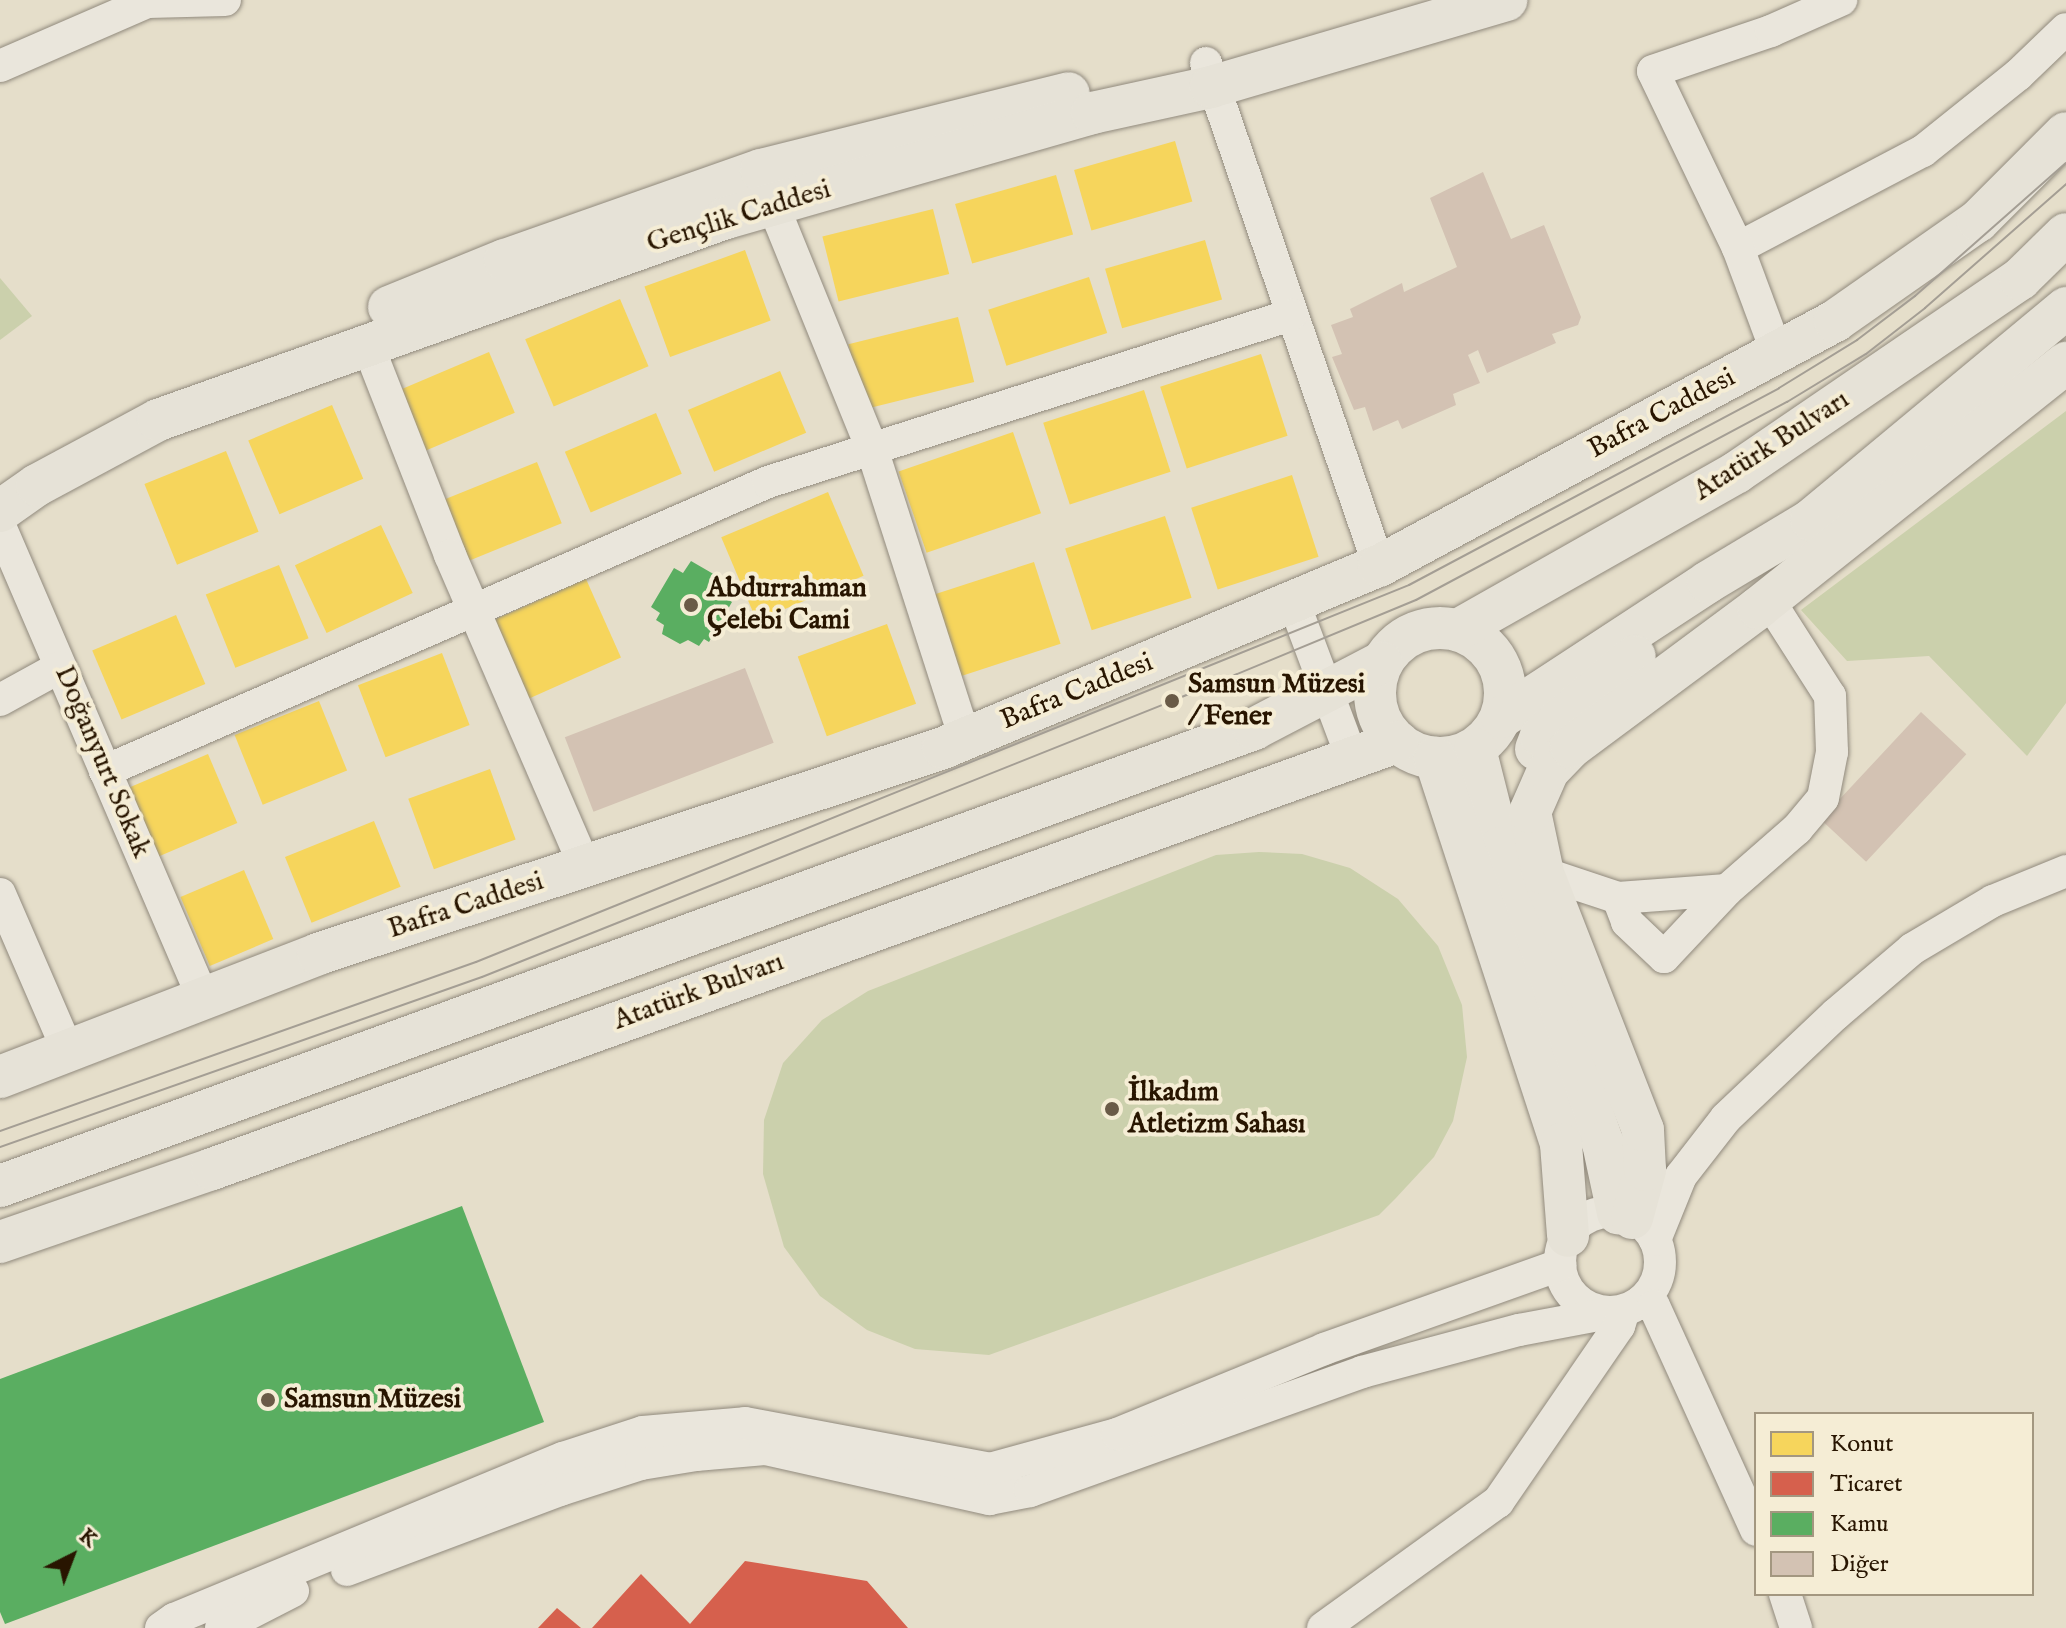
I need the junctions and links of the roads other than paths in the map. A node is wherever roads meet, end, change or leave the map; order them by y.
1 (225, 0) edge
2 (1430, 0) edge
3 (1506, 0) edge
4 (1841, 0) edge
5 (150, 1) edge
6 (2066, 29) edge
7 (0, 66) edge
8 (1209, 75) junction
9 (2066, 133) edge
10 (773, 205) junction
11 (2066, 234) edge
12 (1738, 248) junction
13 (2066, 308) edge
14 (1291, 315) junction
15 (367, 343) junction
16 (1777, 353) junction
17 (2066, 363) edge
18 (872, 449) junction
19 (0, 490) edge
20 (0, 511) edge
21 (1811, 520) junction
22 (0, 526) edge
23 (1379, 566) junction
24 (1294, 603) junction
25 (473, 608) junction
26 (1758, 608) junction
27 (1458, 630) junction
28 (1382, 662) junction
29 (60, 667) junction
30 (1328, 691) junction
31 (0, 700) edge
32 (1502, 717) junction
33 (965, 738) junction
34 (1397, 742) junction
35 (1475, 749) junction
36 (1352, 758) junction
37 (1435, 758) junction
38 (105, 771) junction
39 (1500, 848) junction
40 (585, 867) junction
41 (2066, 871) edge
42 (1543, 873) junction
43 (1727, 890) junction
44 (0, 894) edge
45 (1618, 898) junction
46 (203, 998) junction
47 (68, 1051) junction
48 (0, 1077) edge
49 (0, 1186) edge
50 (1635, 1224) junction
51 (0, 1242) edge
52 (1564, 1250) junction
53 (1624, 1309) junction
54 (1754, 1526) edge
55 (1786, 1596) edge
56 (161, 1628) edge
57 (221, 1628) edge
58 (1323, 1628) edge
59 (1796, 1628) edge

1 - 5 street
2 - 8 main road, Gençlik Caddesi
3 - 8 main road, Gençlik Caddesi
4 - 12 street
5 - 7 street
6 - 12 street
8 - 10 main road, Gençlik Caddesi
8 - 14 street
8 - 19 main road, Gençlik Caddesi
9 - 16 main road, Bafra Caddesi
10 - 15 main road, Gençlik Caddesi
10 - 18 street
11 - 27 main road, Atatürk Bulvarı
12 - 16 street
13 - 21 main road
14 - 18 street
14 - 23 street
15 - 20 main road, Gençlik Caddesi
15 - 25 street
16 - 23 main road, Bafra Caddesi
17 - 26 main road
18 - 25 street
18 - 33 street
21 - 32 main road
21 - 39 main road
22 - 29 street, Doğanyurt Sokak
23 - 24 main road, Bafra Caddesi
24 - 30 street
24 - 33 main road, Bafra Caddesi
25 - 38 street
25 - 40 street
26 - 42 main road
26 - 43 street
27 - 28 main road, Atatürk Bulvarı
27 - 32 main road
28 - 30 main road, Atatürk Bulvarı
28 - 34 main road
29 - 31 street
29 - 38 street, Doğanyurt Sokak
30 - 36 street
30 - 49 main road, Atatürk Bulvarı
32 - 35 main road
33 - 40 main road, Bafra Caddesi
34 - 36 main road, Atatürk Bulvarı
34 - 37 main road
35 - 37 main road
35 - 39 main road
36 - 51 main road, Atatürk Bulvarı
37 - 52 main road
38 - 46 street, Doğanyurt Sokak
39 - 50 main road
40 - 46 main road, Bafra Caddesi
41 - 50 street
42 - 45 street
42 - 50 main road
43 - 45 street
43 - 45 street
44 - 47 street
46 - 47 main road, Bafra Caddesi
47 - 48 main road, Bafra Caddesi
50 - 52 street
50 - 53 street
52 - 53 street
52 - 56 street
53 - 54 street
53 - 57 street
53 - 58 street
55 - 59 street

